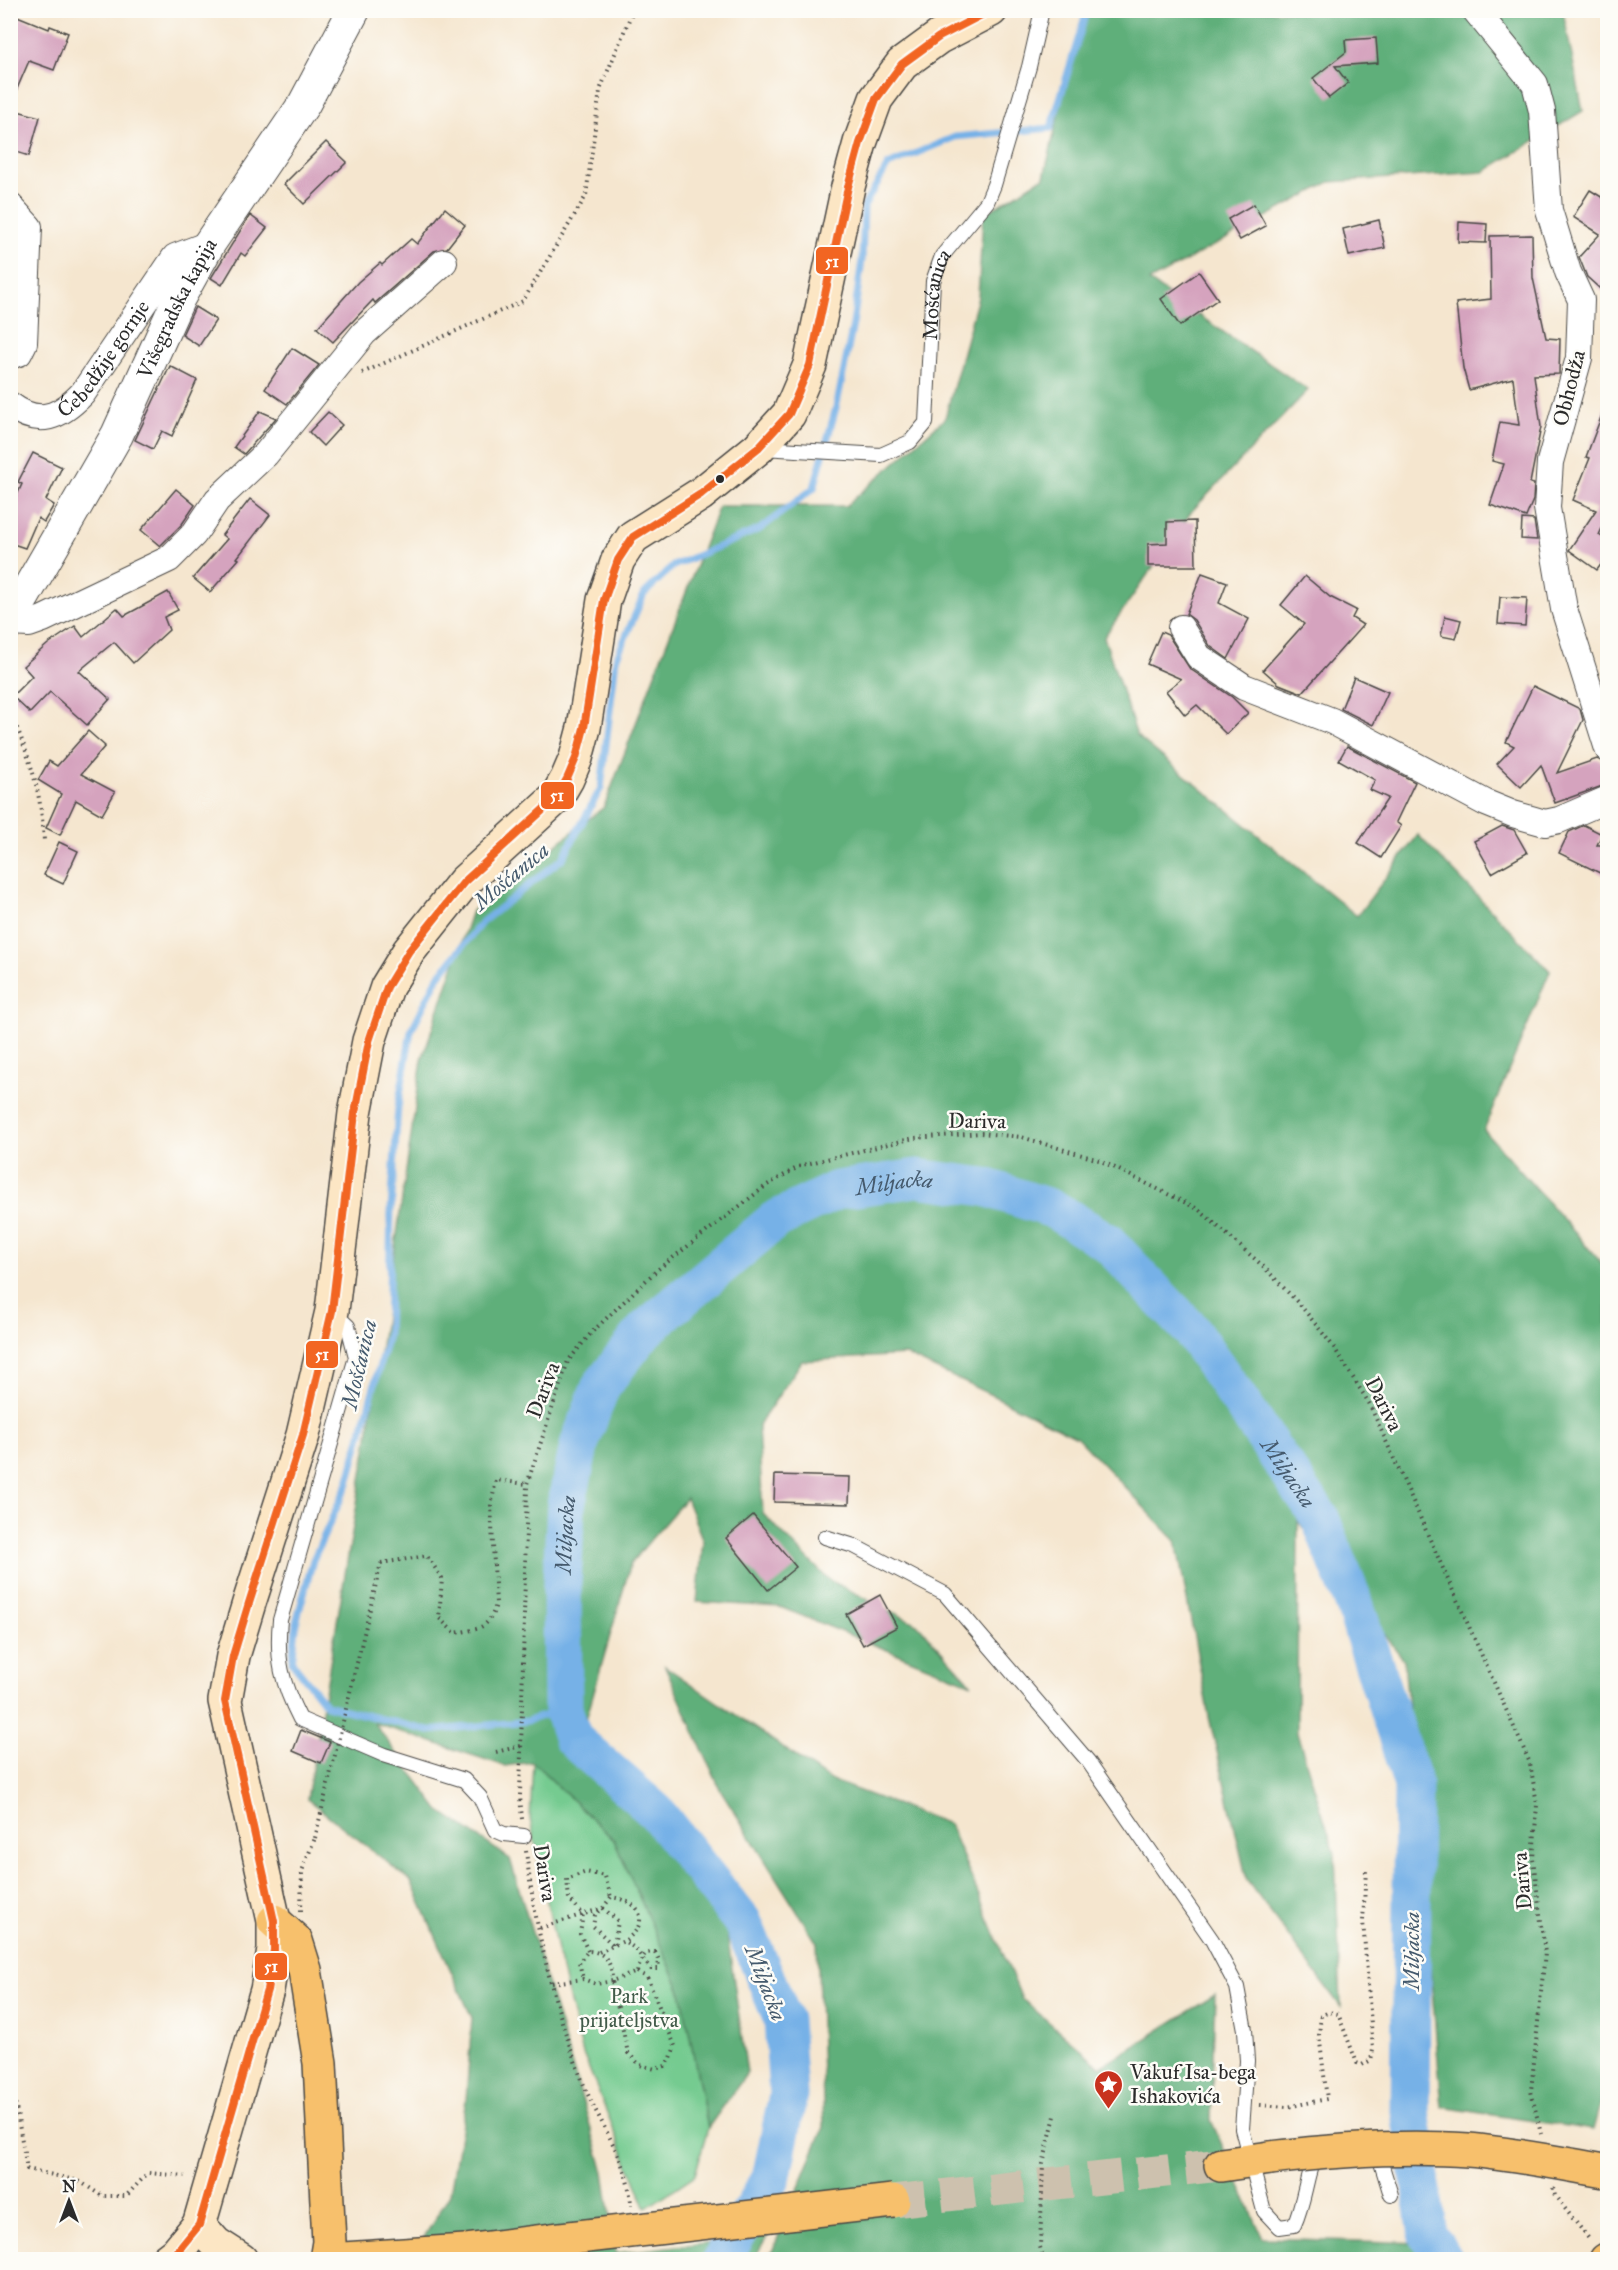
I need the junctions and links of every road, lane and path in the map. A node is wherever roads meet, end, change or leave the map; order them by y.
1 (354, 10) edge
2 (633, 10) edge
3 (991, 10) edge
4 (1042, 10) edge
5 (1475, 10) edge
6 (10, 206) edge
7 (209, 243) junction
8 (444, 262) dead end
9 (10, 356) edge
10 (359, 374) dead end
11 (10, 405) edge
12 (758, 448) junction
13 (10, 610) edge
14 (10, 623) edge
15 (1181, 628) dead end
16 (10, 711) edge
17 (1608, 749) edge
18 (1608, 799) edge
19 (44, 841) dead end
20 (332, 1311) junction
21 (527, 1484) junction
22 (825, 1537) dead end
23 (521, 1746) junction
24 (496, 1752) dead end
25 (524, 1836) junction
26 (1366, 1870) dead end
27 (611, 1898) junction
28 (603, 1908) junction
29 (583, 1914) junction
30 (540, 1928) junction
31 (285, 1931) junction
32 (624, 1941) junction
33 (614, 1946) junction
34 (588, 1951) junction
35 (600, 1952) junction
36 (642, 1958) junction
37 (637, 1972) junction
38 (583, 1979) junction
39 (612, 1981) junction
40 (552, 1983) junction
41 (10, 2074) edge
42 (1242, 2104) junction
43 (1055, 2116) dead end
44 (1542, 2138) dead end
45 (220, 2151) junction
46 (1248, 2161) junction
47 (1606, 2171) edge
48 (1552, 2185) dead end
49 (1390, 2195) dead end
50 (893, 2201) tunnel mouth
51 (631, 2218) dead end
52 (199, 2225) junction
53 (1602, 2253) edge
54 (167, 2259) edge
55 (241, 2259) edge
56 (327, 2259) edge
57 (1044, 2259) edge

1 - 7 street, Višegradska kapija
2 - 10 path
3 - 12 main road
4 - 12 lane, Mošćanica
5 - 17 street, Obhodža
6 - 9 street
7 - 11 street, Ćebedžije gornje
7 - 13 street, Višegradska kapija
8 - 14 street
12 - 20 main road
15 - 18 street
16 - 19 path
20 - 25 lane
20 - 31 main road
21 - 23 path, Dariva
21 - 31 path, bridge
21 - 44 path, Dariva
22 - 42 lane
23 - 24 path
23 - 25 path, Dariva
25 - 30 path, Dariva
26 - 42 path
27 - 28 path
27 - 29 path
27 - 32 path
28 - 29 path
28 - 33 path
28 - 33 path
29 - 30 path
29 - 34 path
30 - 40 path, Dariva
31 - 45 main road
31 - 56 main road
32 - 33 path
32 - 36 path
33 - 35 path
34 - 35 path
34 - 38 path
35 - 39 path
36 - 36 path
36 - 37 path
37 - 39 path
37 - 39 path
38 - 39 path
38 - 40 path
40 - 51 path, Dariva
41 - 45 path
42 - 46 lane
43 - 57 path
45 - 52 main road
46 - 47 main road, bridge
46 - 49 lane
48 - 53 path
50 - 56 main road, bridge
52 - 54 main road
52 - 55 main road

